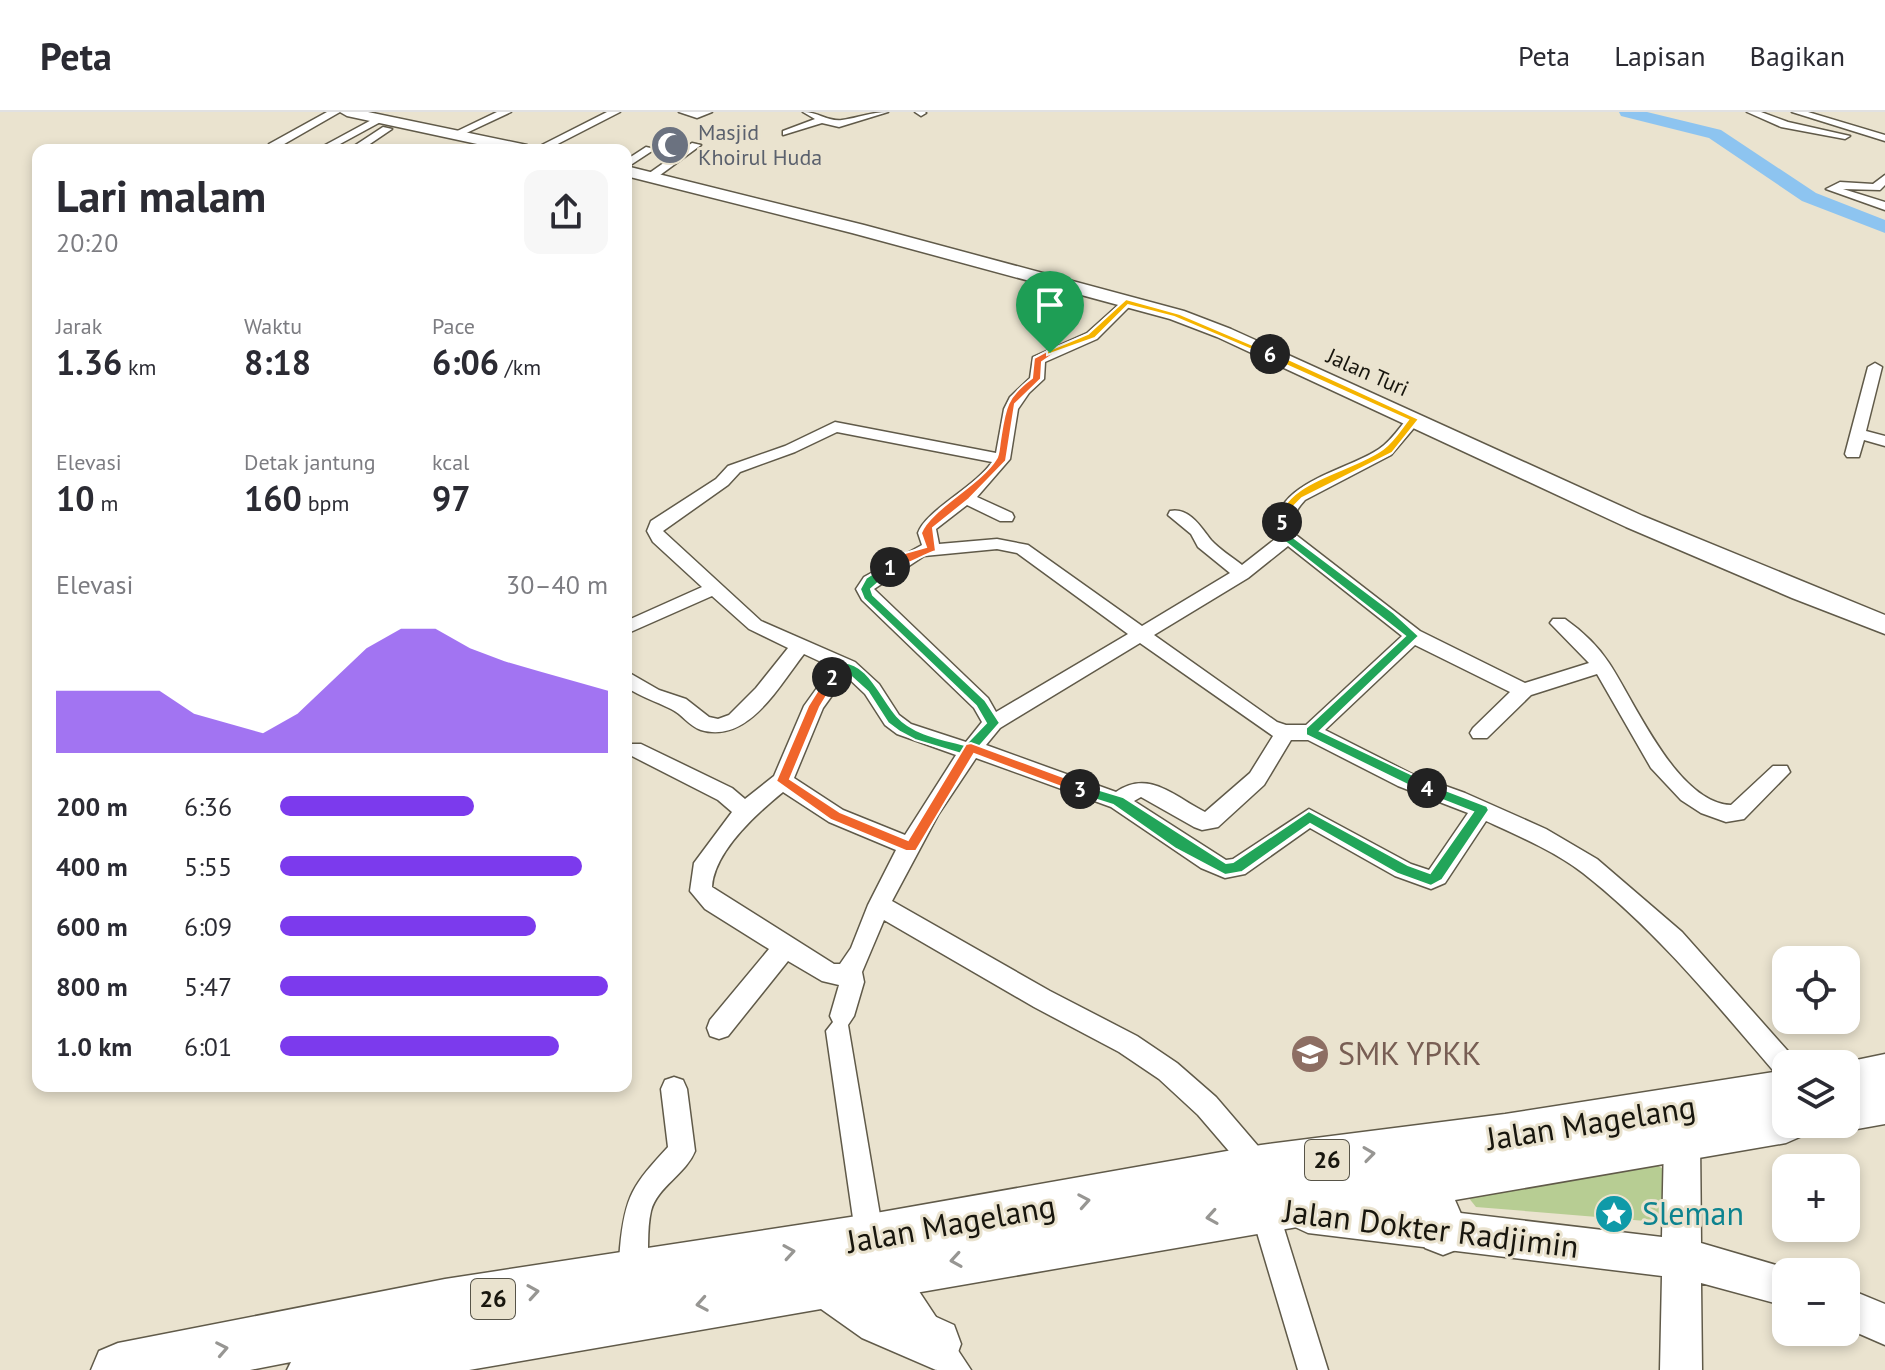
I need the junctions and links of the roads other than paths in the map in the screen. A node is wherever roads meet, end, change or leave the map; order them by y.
1 (335, 112) edge
2 (347, 112) edge
3 (506, 112) edge
4 (684, 112) edge
5 (707, 112) edge
6 (808, 112) edge
7 (883, 112) edge
8 (1752, 112) edge
9 (1797, 112) edge
10 (607, 113) edge
11 (381, 119) junction
12 (822, 120) junction
13 (398, 123) junction
14 (787, 133) dead end
15 (456, 134) junction
16 (1845, 136) dead end
17 (1885, 138) edge
18 (277, 144) edge
19 (333, 144) edge
20 (363, 144) edge
21 (500, 144) edge
22 (548, 144) edge
23 (696, 145) dead end
24 (650, 149) dead end
25 (632, 163) edge
26 (632, 170) edge
27 (652, 176) junction
28 (1885, 178) edge
29 (1885, 206) edge
30 (1126, 302) junction
31 (1875, 367) dead end
32 (1414, 419) junction
33 (1860, 434) junction
34 (1885, 441) edge
35 (1853, 454) dead end
36 (1002, 459) junction
37 (965, 497) junction
38 (1176, 515) dead end
39 (1006, 517) dead end
40 (1288, 538) junction
41 (932, 549) junction
42 (1242, 574) junction
43 (714, 588) junction
44 (1559, 623) dead end
45 (632, 625) edge
46 (1885, 625) edge
47 (1142, 634) junction
48 (1413, 636) junction
49 (800, 646) junction
50 (845, 666) junction
51 (1601, 666) junction
52 (632, 682) edge
53 (1524, 690) junction
54 (993, 723) junction
55 (1311, 732) junction
56 (1285, 733) junction
57 (1480, 733) dead end
58 (634, 749) dead end
59 (969, 750) junction
60 (1780, 772) dead end
61 (782, 781) junction
62 (1118, 801) junction
63 (1482, 810) junction
64 (745, 811) junction
65 (911, 847) junction
66 (879, 905) junction
67 (786, 946) junction
68 (850, 971) junction
69 (719, 1028) dead end
70 (1772, 1051) edge
71 (1876, 1084) edge
72 (674, 1089) dead end
73 (1772, 1094) edge
74 (1860, 1097) edge
75 (1772, 1123) edge
76 (1682, 1139) junction
77 (1421, 1181) junction
78 (1262, 1189) junction
79 (1443, 1230) junction
80 (879, 1255) junction
81 (1683, 1259) junction
82 (632, 1276) junction
83 (826, 1282) junction
84 (1772, 1282) edge
85 (1860, 1314) edge
86 (1885, 1325) edge
87 (945, 1357) edge
88 (439, 1360) edge
89 (118, 1370) edge
90 (314, 1370) edge
91 (1313, 1370) edge
92 (1681, 1370) edge

1 - 18 street
2 - 11 main road
3 - 15 street
4 - 5 street
6 - 12 street
7 - 12 street
8 - 16 street
9 - 17 street
10 - 22 street
11 - 13 main road
11 - 19 street
12 - 14 street
13 - 15 main road
13 - 20 street
15 - 21 main road
23 - 27 street
24 - 25 street
26 - 27 main road, Jalan Turi
27 - 30 main road, Jalan Turi
28 - 29 street
30 - 32 main road, Jalan Turi
30 - 36 street
31 - 33 street
32 - 40 street
32 - 46 main road, Jalan Turi
33 - 34 street
33 - 35 street
36 - 37 street
36 - 43 street
37 - 39 street
37 - 41 street
38 - 42 street
40 - 42 street
40 - 48 street
41 - 47 street
41 - 54 street
42 - 47 street
43 - 45 street
43 - 49 street
44 - 51 street
47 - 54 street
47 - 56 street
48 - 53 street
48 - 55 street
49 - 50 street
49 - 52 street
50 - 59 street
50 - 61 street
51 - 53 street
51 - 60 street
53 - 57 street
54 - 59 street
55 - 56 street
55 - 63 street
56 - 62 street
58 - 64 street
59 - 62 street
59 - 65 street
61 - 64 street
61 - 65 street
62 - 63 street
63 - 70 street
64 - 67 street
65 - 66 street
66 - 68 street
66 - 78 street
67 - 68 street
67 - 69 street
68 - 80 street
71 - 74 highway
72 - 82 street
78 -> 73 highway, Jalan Magelang / 26
75 - 76 highway, Jalan Magelang / 26
76 - 77 highway, Jalan Magelang / 26
76 - 81 main road
77 - 78 highway, Jalan Magelang / 26
77 - 79 highway
78 - 79 main road, Jalan Dokter Radjimin
78 - 80 highway, Jalan Magelang / 26
78 - 91 street
79 - 81 main road, Jalan Dokter Radjimin
82 -> 80 highway, Jalan Magelang / 26
80 - 83 highway, Jalan Magelang / 26
80 - 87 street
81 - 84 main road, Jalan Dokter Radjimin
81 - 92 main road
89 -> 82 highway, Jalan Magelang / 26
83 - 87 highway
83 -> 88 highway, Jalan Magelang / 26
85 - 86 main road
88 - 90 highway, Jalan Magelang / 26

